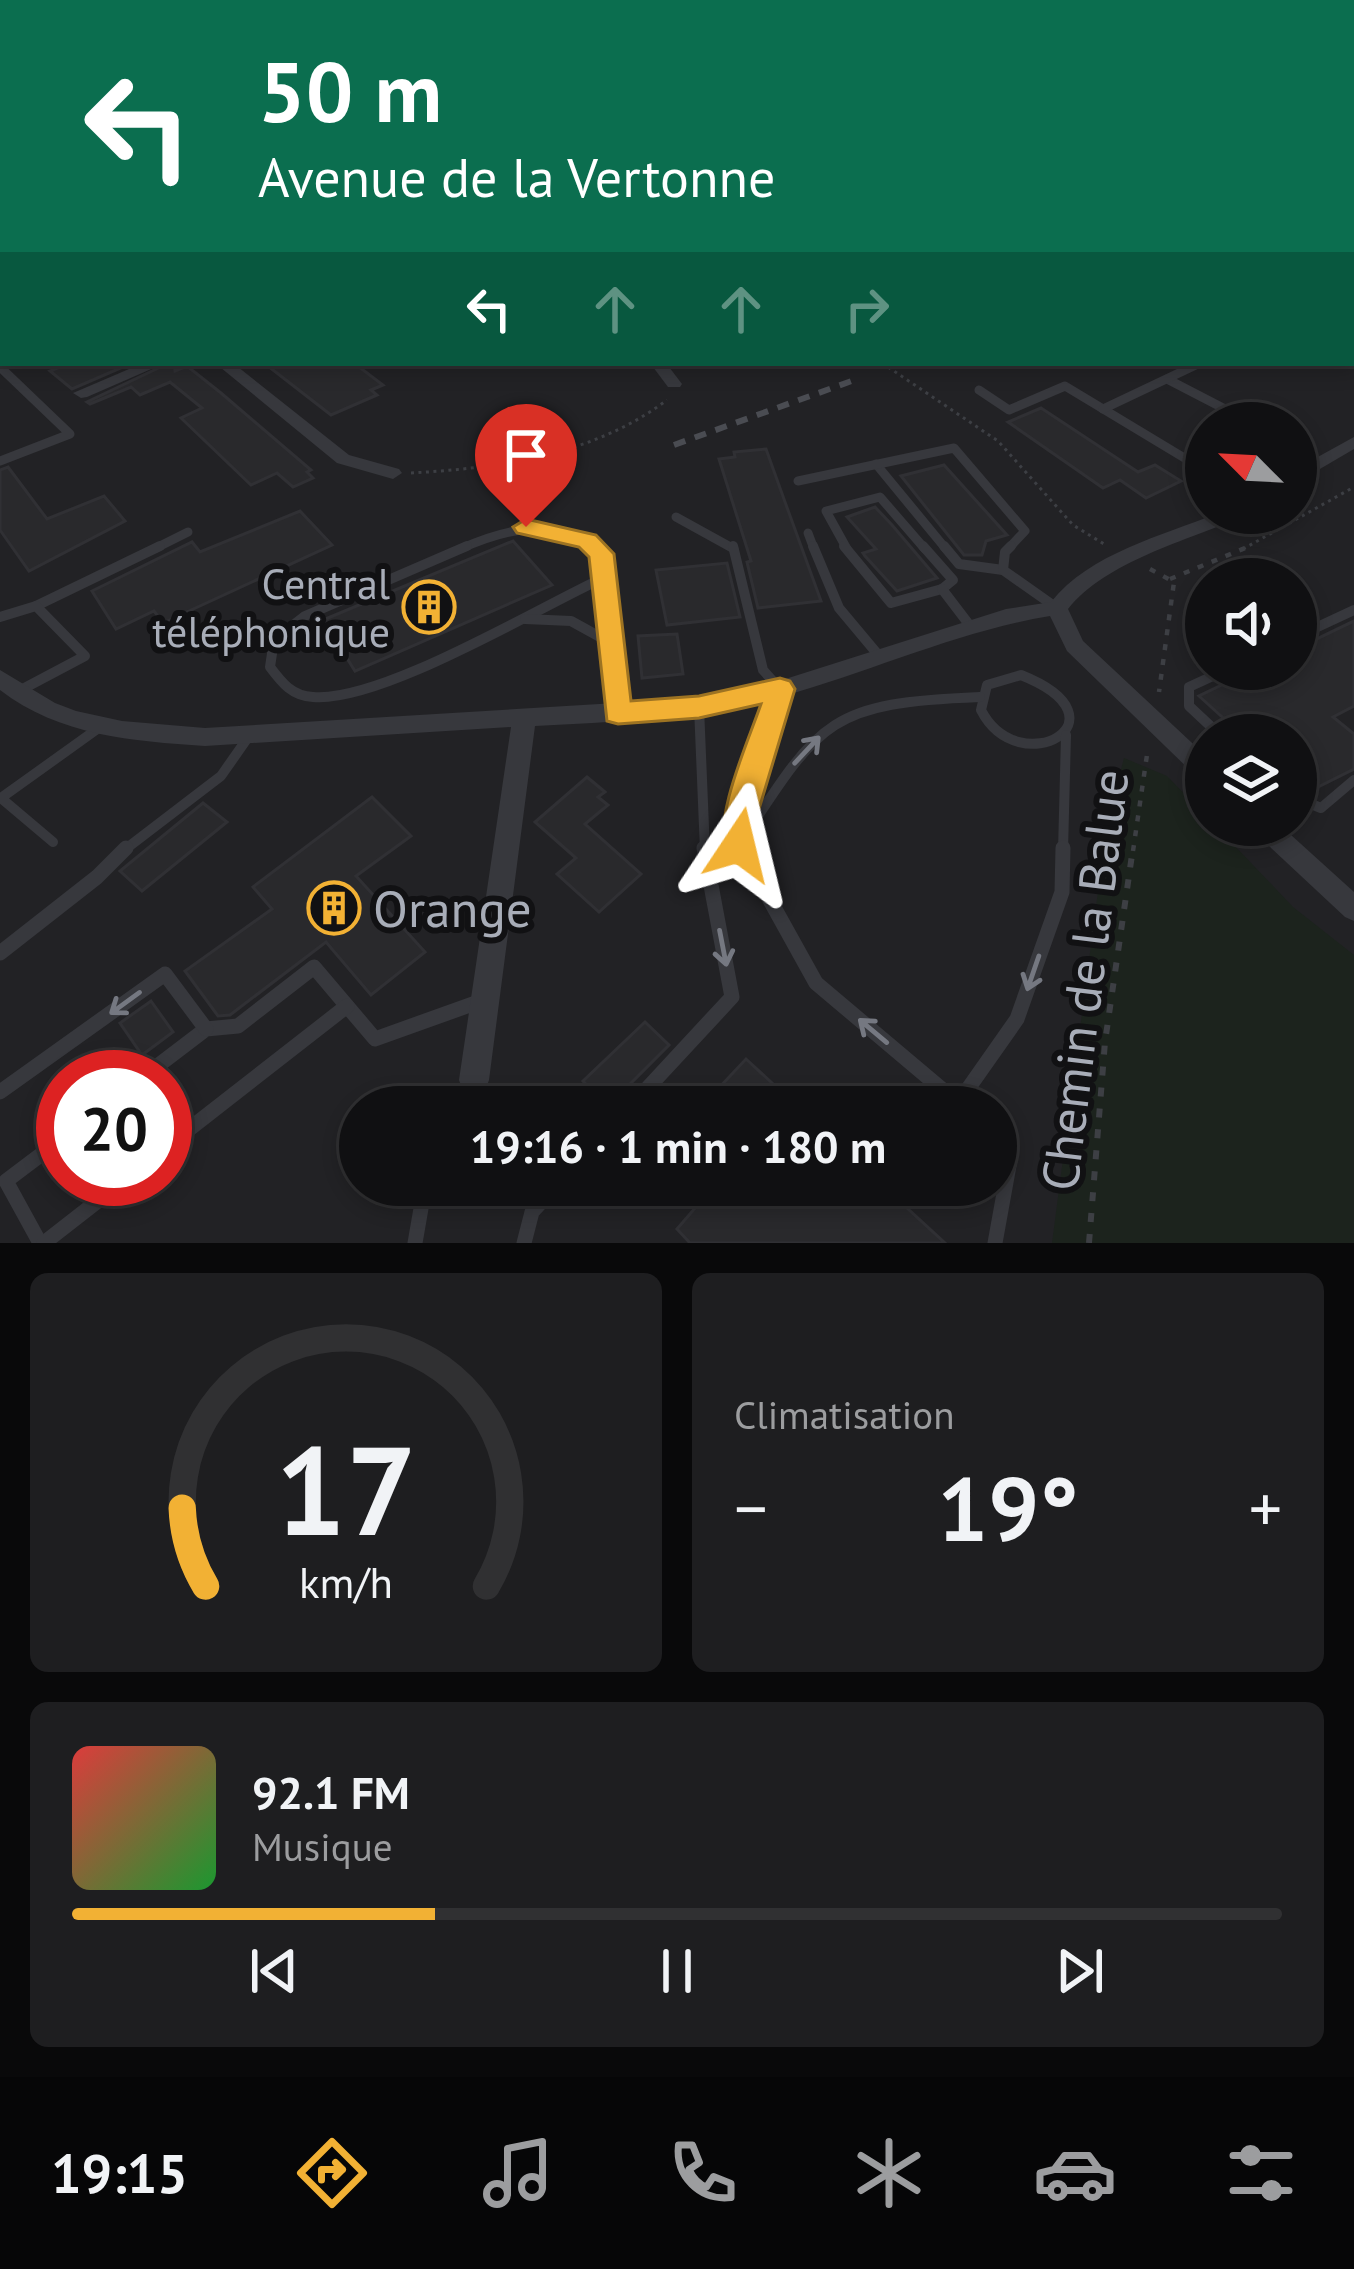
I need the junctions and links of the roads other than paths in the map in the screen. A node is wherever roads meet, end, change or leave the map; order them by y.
1 (149, 366) edge
2 (227, 366) edge
3 (660, 366) edge
4 (1194, 366) edge
5 (0, 368) edge
6 (1167, 379) junction
7 (674, 384) road end
8 (980, 390) dead end
9 (81, 393) dead end
10 (1211, 402) edge
11 (1103, 409) junction
12 (1354, 442) edge
13 (1185, 458) edge
14 (0, 461) edge
15 (876, 464) junction
16 (1317, 464) edge
17 (393, 473) road end
18 (798, 481) dead end
19 (676, 517) dead end
20 (188, 532) dead end
21 (808, 533) dead end
22 (1187, 534) edge
23 (1003, 570) junction
24 (604, 578) junction
25 (942, 589) junction
26 (36, 606) junction
27 (1057, 608) junction
28 (1354, 610) edge
29 (0, 617) edge
30 (515, 620) junction
31 (971, 627) junction
32 (1317, 627) edge
33 (611, 643) junction
34 (880, 657) junction
35 (9, 685) edge
36 (780, 689) junction
37 (980, 697) junction
38 (699, 707) junction
39 (618, 713) junction
40 (524, 719) junction
41 (100, 727) junction
42 (250, 734) junction
43 (1066, 735) junction
44 (1185, 751) edge
45 (1354, 780) edge
46 (0, 798) edge
47 (1317, 807) edge
48 (53, 842) dead end
49 (739, 845) junction
50 (1286, 846) edge
51 (1354, 909) edge
52 (0, 953) edge
53 (484, 1000) junction
54 (347, 1006) junction
55 (206, 1029) junction
56 (178, 1050) edge
57 (472, 1086) edge
58 (649, 1086) edge
59 (938, 1086) edge
60 (973, 1086) edge
61 (0, 1092) edge
62 (192, 1127) edge
63 (36, 1155) edge
64 (3, 1175) edge
65 (91, 1206) edge
66 (422, 1206) edge
67 (538, 1206) edge
68 (1002, 1206) edge
69 (42, 1243) edge
70 (416, 1243) edge
71 (524, 1243) edge
72 (995, 1243) edge

1 - 9 street
2 - 17 street
3 - 7 street
4 - 6 lane
5 - 14 lane
6 - 10 lane
6 - 11 lane
8 - 11 lane
11 - 13 lane
12 - 16 street
15 - 18 lane
15 - 23 lane
15 - 23 lane
19 - 36 lane
20 - 26 lane
21 - 34 lane
22 - 27 street
23 - 27 lane
24 - 30 lane
24 - 30 lane
24 - 33 lane
25 - 25 lane
25 - 31 lane
26 - 29 lane
26 - 35 lane
27 - 31 street
27 - 44 street
28 - 32 lane
30 - 33 lane
31 - 34 street
33 - 39 lane
34 - 36 street
35 - 41 street
36 - 38 street
36 - 49 lane
37 - 43 lane
37 - 43 lane
49 -> 37 lane
38 - 39 street
38 -> 58 lane
39 - 40 street
40 - 42 street
40 - 53 street
41 - 42 street
41 - 46 lane
42 - 52 lane
43 -> 60 lane
45 - 47 lane
46 - 48 lane
59 -> 49 lane
50 - 51 street
53 - 54 lane
53 - 57 street
54 - 55 lane
54 - 62 lane
55 - 56 lane
55 -> 61 lane
63 - 64 lane
64 - 69 lane
65 - 69 lane
66 - 70 lane
67 - 71 lane
68 - 72 lane

